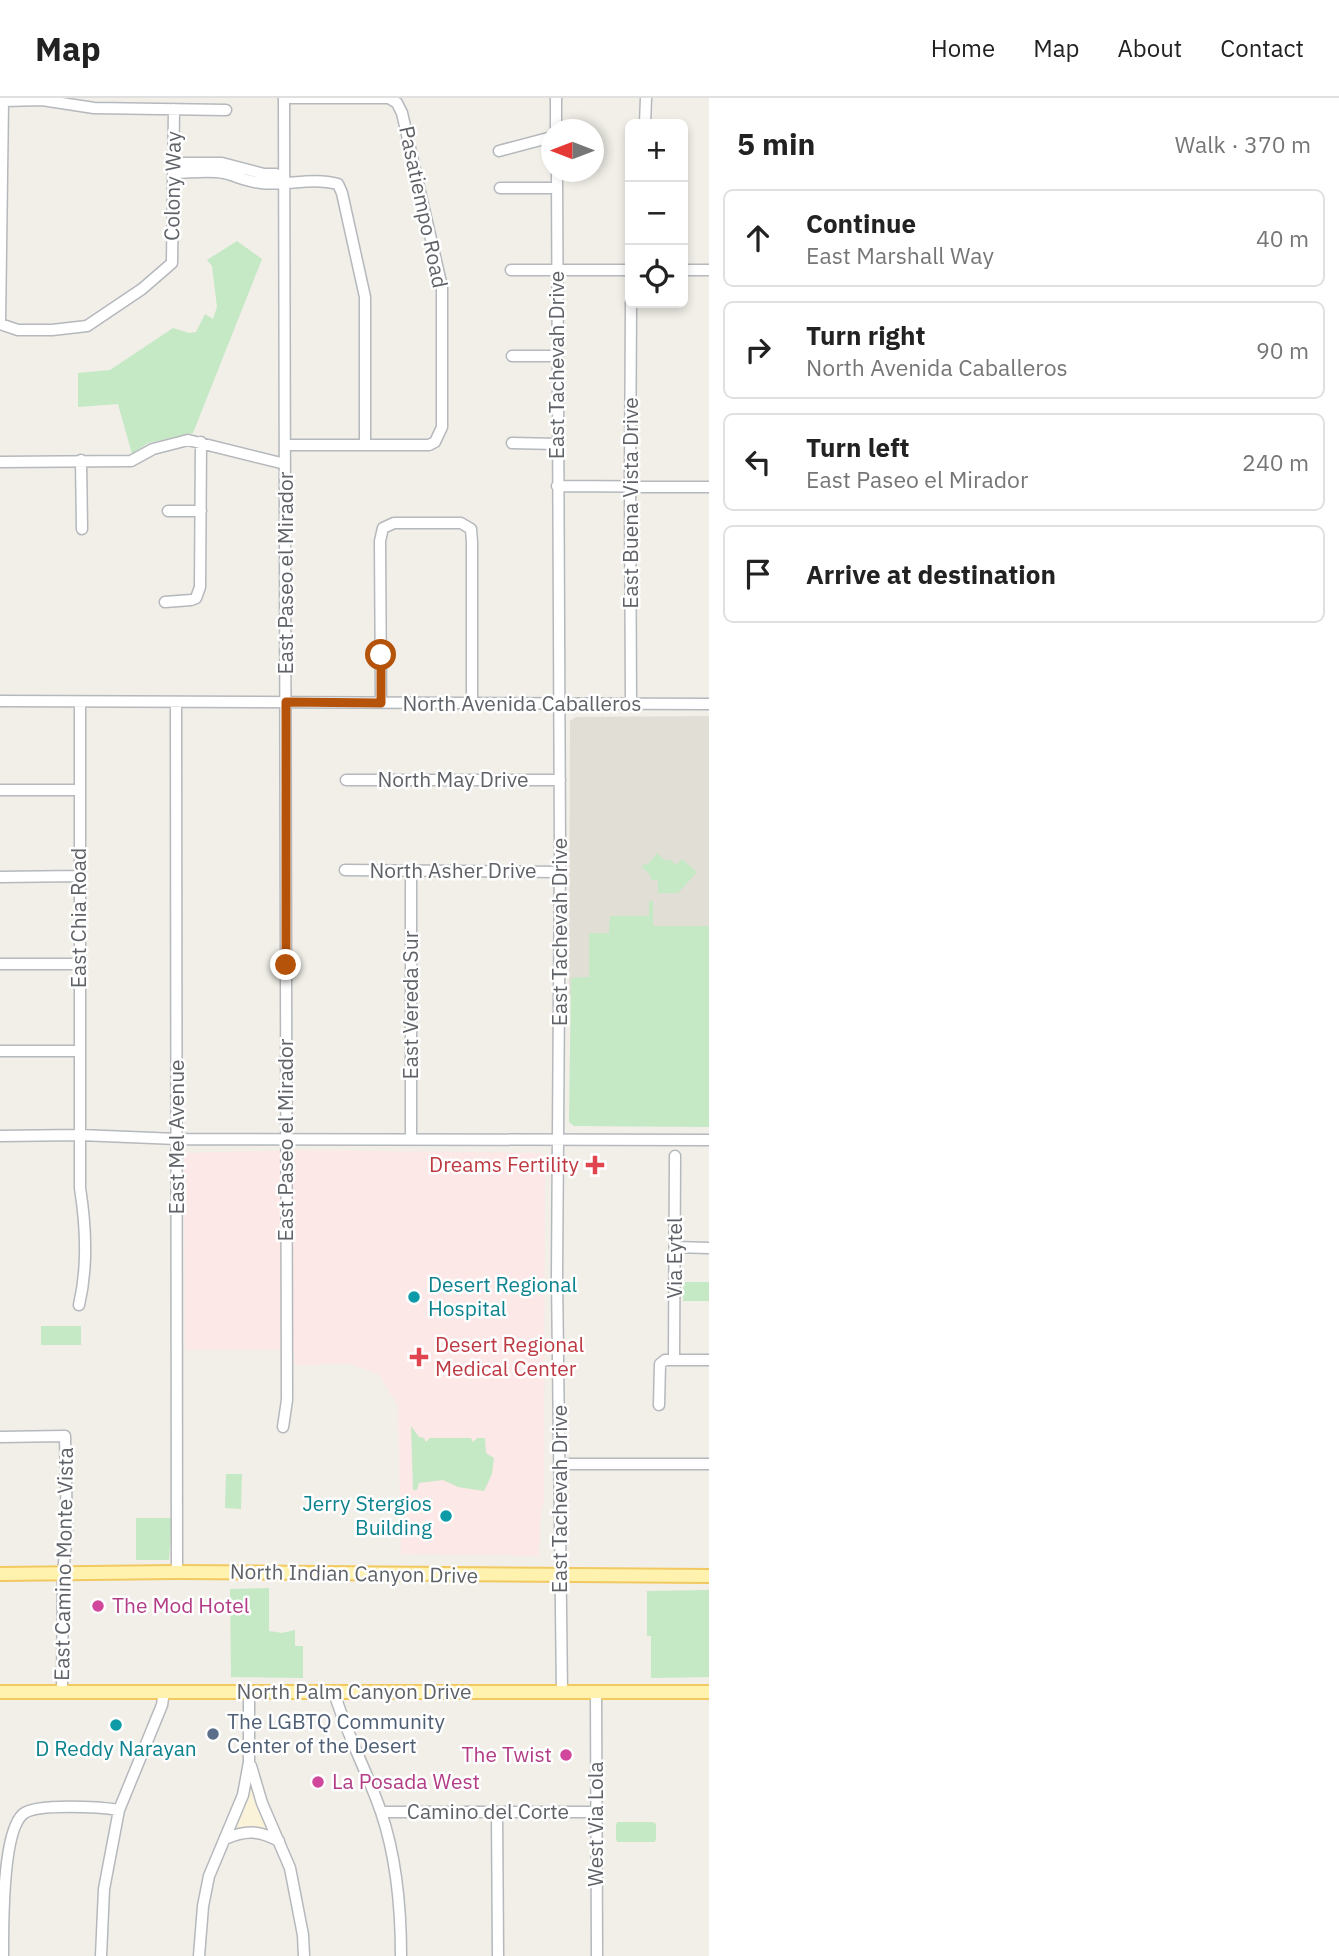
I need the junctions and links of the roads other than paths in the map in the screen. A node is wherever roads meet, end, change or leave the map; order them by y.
1 (284, 98) edge
2 (556, 98) edge
3 (646, 98) edge
4 (174, 109) junction
5 (226, 110) dead end
6 (556, 119) edge
7 (645, 119) edge
8 (541, 140) edge
9 (499, 151) dead end
10 (174, 168) junction
11 (285, 181) junction
12 (557, 182) edge
13 (500, 188) dead end
14 (557, 188) junction
15 (511, 270) dead end
16 (557, 270) junction
17 (625, 270) edge
18 (688, 270) edge
19 (709, 270) edge
20 (631, 308) edge
21 (0, 324) edge
22 (512, 356) dead end
23 (557, 356) junction
24 (201, 442) junction
25 (512, 443) dead end
26 (557, 443) junction
27 (285, 444) junction
28 (365, 444) junction
29 (81, 460) junction
30 (0, 462) edge
31 (285, 464) junction
32 (558, 486) junction
33 (629, 486) junction
34 (709, 487) edge
35 (168, 511) dead end
36 (201, 511) junction
37 (82, 529) dead end
38 (165, 602) dead end
39 (0, 701) edge
40 (80, 702) junction
41 (176, 702) junction
42 (286, 702) junction
43 (381, 703) junction
44 (472, 704) junction
45 (631, 704) junction
46 (709, 704) edge
47 (560, 705) junction
48 (346, 780) dead end
49 (560, 780) junction
50 (0, 790) edge
51 (79, 790) junction
52 (345, 870) dead end
53 (411, 870) junction
54 (561, 872) junction
55 (80, 876) junction
56 (0, 877) edge
57 (0, 964) edge
58 (79, 964) junction
59 (0, 1051) edge
60 (79, 1051) junction
61 (80, 1135) junction
62 (0, 1136) edge
63 (177, 1139) junction
64 (286, 1139) junction
65 (411, 1139) junction
66 (709, 1140) edge
67 (558, 1141) junction
68 (675, 1156) dead end
69 (676, 1247) junction
70 (709, 1248) edge
71 (79, 1305) dead end
72 (674, 1360) junction
73 (709, 1360) edge
74 (659, 1405) dead end
75 (283, 1427) dead end
76 (0, 1437) edge
77 (561, 1464) junction
78 (709, 1464) edge
79 (177, 1572) junction
80 (0, 1574) edge
81 (62, 1574) junction
82 (561, 1576) junction
83 (709, 1576) edge
84 (164, 1691) junction
85 (0, 1692) edge
86 (62, 1692) junction
87 (249, 1692) junction
88 (334, 1692) junction
89 (596, 1692) junction
90 (709, 1692) edge
91 (562, 1693) junction
92 (250, 1762) junction
93 (119, 1810) junction
94 (381, 1812) junction
95 (496, 1812) junction
96 (596, 1812) junction
97 (225, 1839) junction
98 (279, 1841) junction
99 (2, 1911) edge
100 (3, 1956) edge
101 (101, 1956) edge
102 (199, 1956) edge
103 (304, 1956) edge
104 (401, 1956) edge
105 (498, 1956) edge
106 (597, 1956) edge

1 - 11 street, East Paseo el Mirador
1 - 28 street, Pasatiempo Road
2 - 6 street
3 - 7 street
4 - 5 street
4 - 10 street, Colony Way
4 - 21 street
8 - 9 street
10 - 11 street
10 - 21 street, Colony Way
11 - 27 street, East Paseo el Mirador
11 - 28 street
12 - 14 street, East Tachevah Drive
13 - 14 street
14 - 16 street, East Tachevah Drive
15 - 16 street
16 - 17 street
16 - 23 street, East Tachevah Drive
18 - 19 street
20 - 33 street, East Buena Vista Drive
22 - 23 street
23 - 26 street, East Tachevah Drive
24 - 29 street
24 - 31 street
24 - 36 street
25 - 26 street
26 - 32 street, East Tachevah Drive
27 - 28 street, Pasatiempo Road
27 - 31 street, East Paseo el Mirador
29 - 30 street
29 - 37 street
31 - 42 street, East Paseo el Mirador
32 - 33 street
32 - 47 street, East Tachevah Drive
33 - 34 street
33 - 45 street, East Buena Vista Drive
35 - 36 street
36 - 38 street
39 - 40 street, North Avenida Caballeros
40 - 41 street, North Avenida Caballeros
40 - 51 street, East Chia Road
41 - 42 street, North Avenida Caballeros
41 - 63 street, East Mel Avenue
42 - 43 street, North Avenida Caballeros
42 - 64 street, East Paseo el Mirador
43 - 44 street, North Avenida Caballeros
43 - 44 street
44 - 47 street, North Avenida Caballeros
45 - 46 street, North Avenida Caballeros
45 - 47 street, North Avenida Caballeros
47 - 49 street, East Tachevah Drive
48 - 49 street, North May Drive
49 - 54 street, East Tachevah Drive
50 - 51 street
51 - 55 street, East Chia Road
52 - 53 street, North Asher Drive
53 - 54 street, North Asher Drive
53 - 65 street, East Vereda Sur
54 - 67 street, East Tachevah Drive
55 - 56 street
55 - 58 street, East Chia Road
57 - 58 street
58 - 60 street, East Chia Road
59 - 60 street
60 - 61 street, East Chia Road
61 - 62 street
61 - 63 street
61 - 71 street, East Chia Road
63 - 64 street
63 - 79 street, East Mel Avenue
64 - 65 street
64 - 75 street, East Paseo el Mirador
65 - 67 street
66 - 67 street
67 - 77 street, East Tachevah Drive
68 - 69 street, Via Eytel
69 - 70 street
69 - 72 street, Via Eytel
72 - 73 street
72 - 74 street
76 - 81 street, East Camino Monte Vista
77 - 78 street
77 - 82 street, East Tachevah Drive
79 - 81 main road, North Indian Canyon Drive
79 - 82 main road, North Indian Canyon Drive
80 - 81 main road, North Indian Canyon Drive
81 - 86 street, East Camino Monte Vista
82 - 83 main road, North Indian Canyon Drive
82 - 91 street, East Tachevah Drive
84 - 86 main road, North Palm Canyon Drive
84 - 87 main road, North Palm Canyon Drive
84 - 93 street
85 - 86 main road, North Palm Canyon Drive
87 - 88 main road, North Palm Canyon Drive
87 - 92 street
88 - 91 main road, North Palm Canyon Drive
88 - 94 street
89 - 90 main road, North Palm Canyon Drive
89 - 91 main road, North Palm Canyon Drive
89 - 96 street, West Via Lola
92 - 97 street
92 - 98 street
93 - 99 street
93 - 101 street
94 - 95 street, Camino del Corte
94 - 104 street
95 - 96 street, Camino del Corte
95 - 105 street
96 - 106 street, West Via Lola
97 - 98 street
97 - 102 street
98 - 103 street
99 - 100 street

